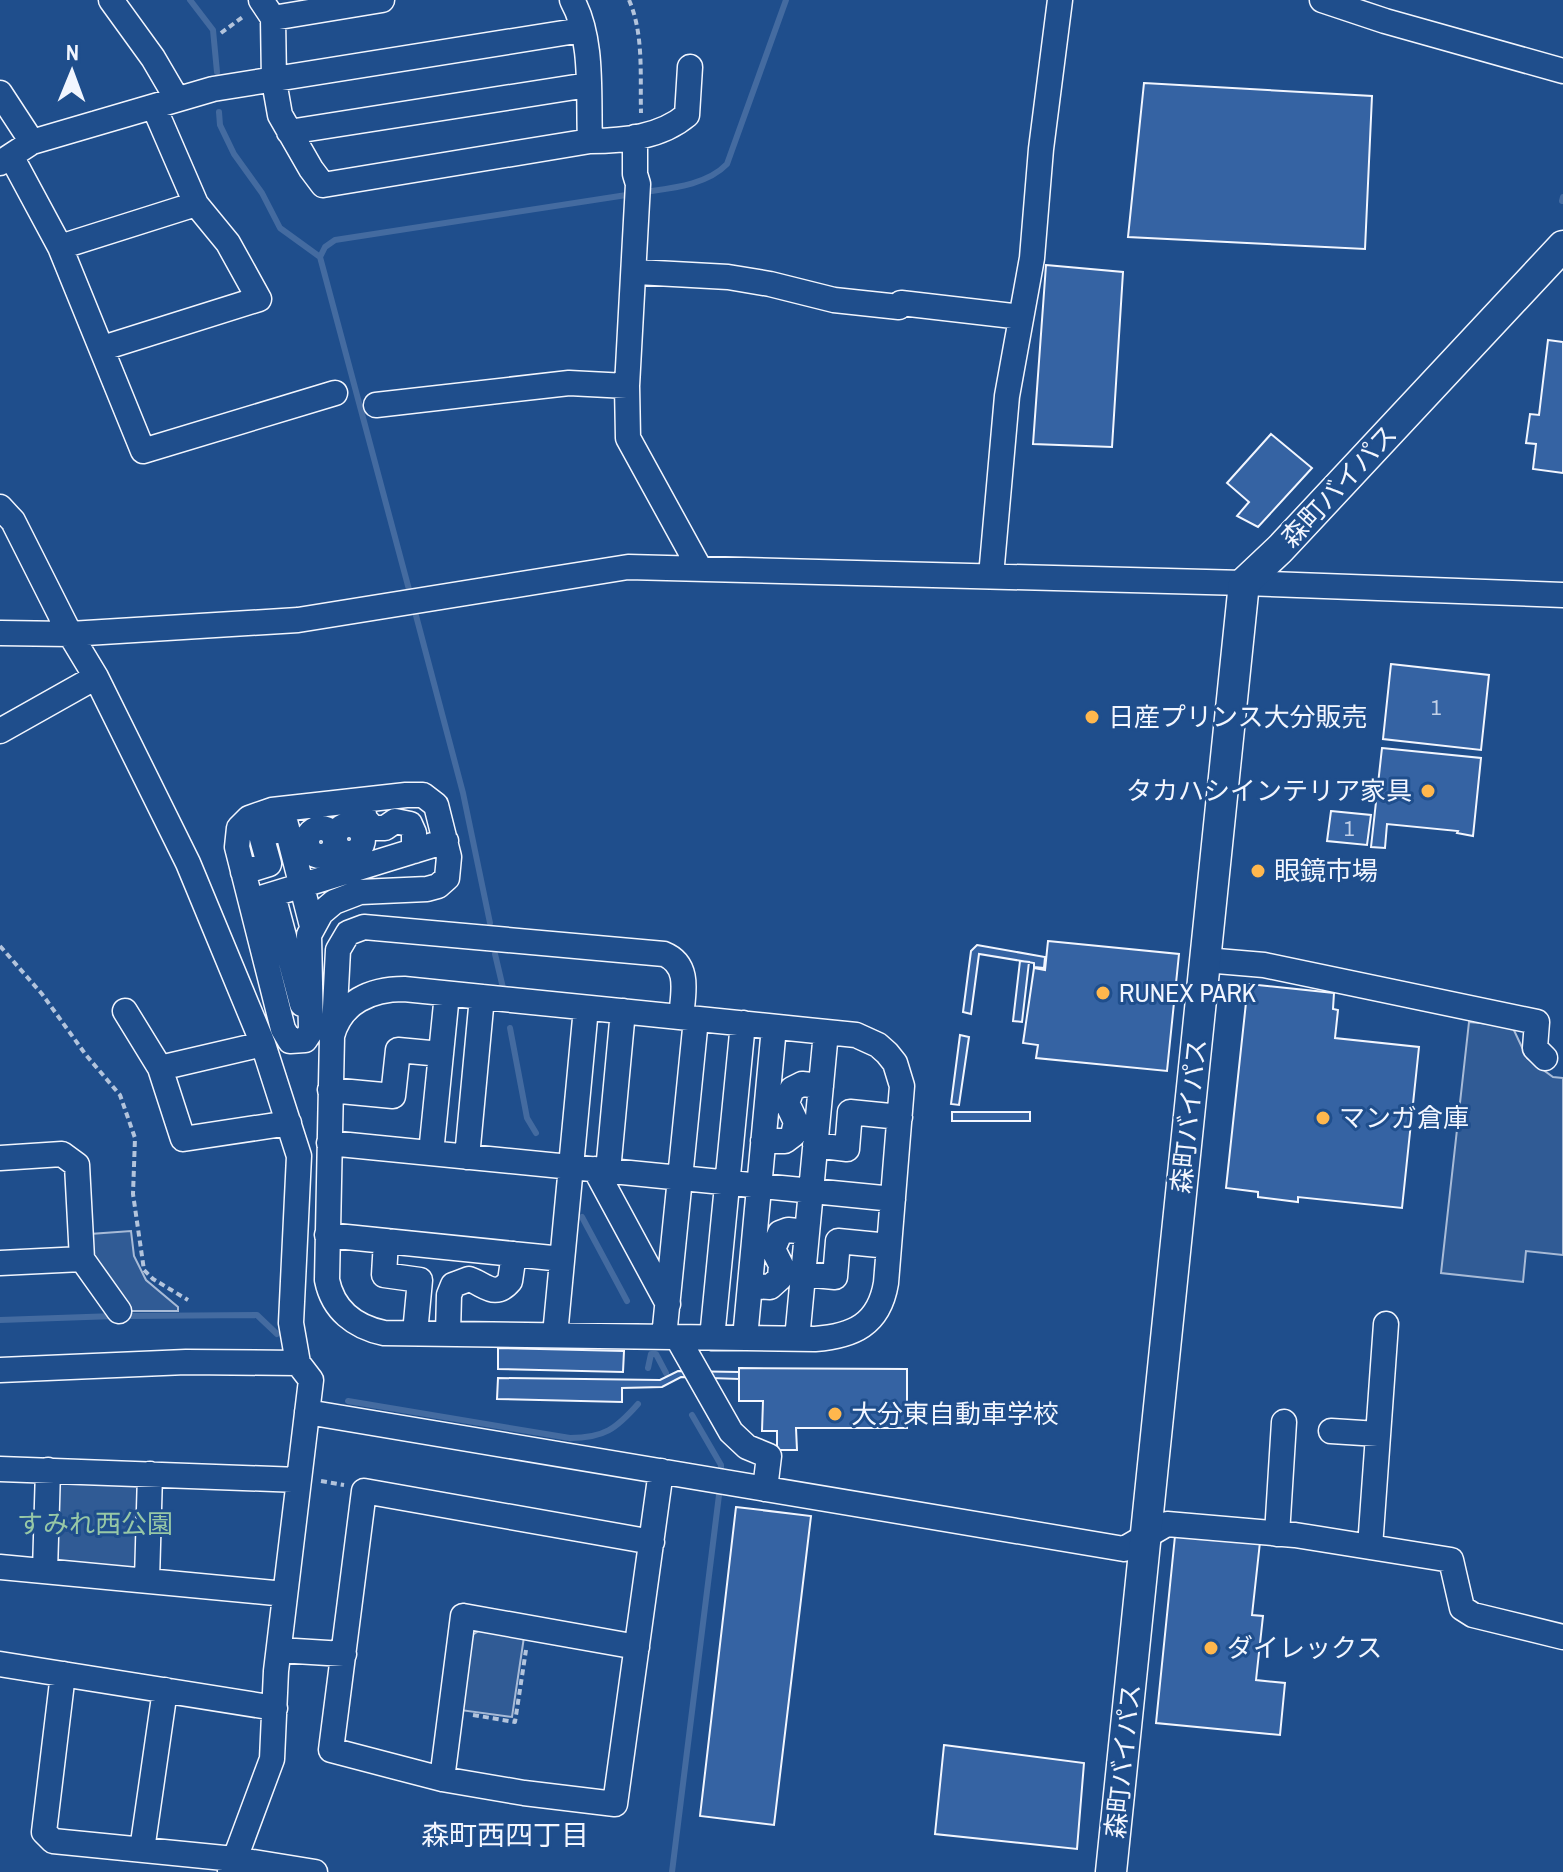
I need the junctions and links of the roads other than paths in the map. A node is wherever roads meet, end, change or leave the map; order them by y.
1 (111, 0) edge
2 (382, 0) edge
3 (572, 0) edge
4 (1060, 0) edge
5 (1322, 0) edge
6 (267, 9) edge
7 (582, 30) junction
8 (690, 67) dead end
9 (1563, 71) edge
10 (274, 81) junction
11 (588, 85) junction
12 (1, 96) edge
13 (166, 103) junction
14 (289, 132) junction
15 (635, 137) junction
16 (590, 141) junction
17 (32, 142) junction
18 (6, 159) edge
19 (196, 204) junction
20 (1563, 246) edge
21 (60, 247) junction
22 (634, 267) junction
23 (1021, 317) junction
24 (103, 348) junction
25 (627, 386) junction
26 (335, 393) dead end
27 (376, 405) dead end
28 (0, 507) edge
29 (700, 569) junction
30 (991, 576) junction
31 (1244, 583) junction
32 (1563, 595) edge
33 (0, 633) edge
34 (70, 634) junction
35 (96, 677) junction
36 (0, 731) edge
37 (344, 814) junction
38 (285, 819) junction
39 (445, 837) junction
40 (414, 851) junction
41 (302, 886) junction
42 (262, 898) junction
43 (312, 926) junction
44 (1205, 960) junction
45 (447, 994) junction
46 (482, 997) junction
47 (586, 1008) junction
48 (125, 1011) dead end
49 (623, 1011) junction
50 (689, 1018) junction
51 (743, 1023) junction
52 (334, 1027) junction
53 (774, 1027) junction
54 (826, 1032) junction
55 (263, 1044) junction
56 (441, 1054) junction
57 (1545, 1058) dead end
58 (160, 1068) junction
59 (821, 1086) junction
60 (330, 1090) junction
61 (576, 1113) junction
62 (613, 1116) junction
63 (900, 1117) junction
64 (289, 1123) junction
65 (763, 1141) junction
66 (329, 1143) junction
67 (815, 1145) junction
68 (431, 1153) junction
69 (467, 1157) junction
70 (0, 1158) edge
71 (591, 1169) junction
72 (680, 1178) junction
73 (727, 1183) junction
74 (759, 1186) junction
75 (811, 1191) junction
76 (893, 1199) junction
77 (807, 1232) junction
78 (327, 1235) junction
79 (386, 1241) junction
80 (889, 1246) junction
81 (514, 1254) junction
82 (82, 1259) junction
83 (562, 1259) junction
84 (0, 1263) edge
85 (803, 1274) junction
86 (750, 1286) junction
87 (668, 1304) junction
88 (119, 1311) dead end
89 (1386, 1324) dead end
90 (415, 1333) junction
91 (448, 1333) junction
92 (555, 1335) junction
93 (671, 1337) junction
94 (712, 1338) junction
95 (745, 1338) junction
96 (797, 1339) junction
97 (298, 1363) junction
98 (0, 1370) edge
99 (307, 1412) junction
100 (1284, 1422) dead end
101 (1331, 1431) dead end
102 (1378, 1434) junction
103 (0, 1469) edge
104 (48, 1470) junction
105 (661, 1471) junction
106 (150, 1474) junction
107 (299, 1480) junction
108 (765, 1489) junction
109 (1277, 1534) junction
110 (1146, 1535) junction
111 (652, 1542) junction
112 (1370, 1547) junction
113 (0, 1567) edge
114 (45, 1571) junction
115 (147, 1580) junction
116 (285, 1594) junction
117 (1563, 1637) edge
118 (637, 1647) junction
119 (279, 1650) junction
120 (344, 1654) junction
121 (0, 1664) edge
122 (63, 1674) junction
123 (165, 1690) junction
124 (275, 1708) junction
125 (442, 1779) junction
126 (142, 1850) junction
127 (232, 1865) edge
128 (315, 1872) edge
129 (1111, 1872) edge

1 - 13 street
2 - 6 street
3 - 7 street
4 - 23 street
5 - 9 street
6 - 10 street
7 - 10 street
7 - 11 street
8 - 15 street
10 - 13 street
10 - 14 street
11 - 14 street
11 - 16 street
12 - 17 street
13 - 17 street
13 - 19 street
14 - 16 street
15 - 16 street
15 - 22 street
17 - 18 street
18 - 21 street
19 - 21 street
19 - 24 street
20 - 31 main road, 森町バイパス
21 - 24 street
22 - 23 street
22 - 25 street
23 - 30 street
24 - 26 street
25 - 27 street
25 - 29 street
28 - 34 street
29 - 30 street
29 - 34 street
30 - 31 street
31 - 32 street
31 - 44 main road, 森町バイパス
33 - 34 street
34 - 35 street
35 - 36 street
35 - 55 street
37 - 38 street
37 - 39 street
37 - 40 street
38 - 41 street
38 - 42 street
39 - 40 street
39 - 43 street
40 - 41 street
41 - 42 street
41 - 43 street
42 - 43 street
44 - 57 street
44 - 110 main road, 森町バイパス
45 - 46 street
45 - 52 street
45 - 56 street
46 - 47 street
46 - 69 street
47 - 49 street
47 - 61 street
48 - 58 street
49 - 50 street
49 - 62 street
50 - 51 street
50 - 52 street
50 - 72 street
51 - 53 street
51 - 73 street
52 - 60 street
53 - 54 street
53 - 65 street
54 - 59 street
54 - 63 street
55 - 58 street
55 - 64 street
56 - 60 street
56 - 68 street
58 - 64 street
59 - 65 street
59 - 67 street
60 - 66 street
61 - 62 street
61 - 71 street
62 - 71 street
63 - 67 street
63 - 76 street
64 - 97 street
65 - 74 street
66 - 68 street
66 - 78 street
67 - 75 street
68 - 69 street
69 - 71 street
70 - 82 street
71 - 72 street
71 - 83 street
71 - 87 street
72 - 73 street
72 - 87 street
73 - 74 street
73 - 94 street
74 - 75 street
74 - 86 street
75 - 76 street
75 - 77 street
76 - 80 street
77 - 85 street
77 - 86 street
78 - 79 street
78 - 90 street
79 - 81 street
79 - 90 street
80 - 85 street
80 - 96 street
81 - 83 street
81 - 91 street
82 - 84 street
82 - 88 street
83 - 92 street
85 - 96 street
86 - 95 street
87 - 93 street
89 - 102 street
90 - 91 street
91 - 92 street
92 - 93 street
93 - 94 street
93 - 108 street
94 - 95 street
95 - 96 street
97 - 98 street
97 - 99 street
99 - 105 street
99 - 107 street
100 - 109 street
101 - 102 street
102 - 112 street
103 - 104 street
104 - 106 street
104 - 114 street
105 - 108 street
105 - 111 street
106 - 107 street
106 - 115 street
107 - 116 street
108 - 110 street
109 - 110 street
109 - 112 street
110 - 129 main road, 森町バイパス
111 - 118 street
111 - 120 street
112 - 117 street
113 - 114 street
114 - 115 street
115 - 116 street
116 - 119 street
118 - 125 street
118 - 125 street
119 - 120 street
119 - 124 street
120 - 125 street
121 - 122 street
122 - 123 street
122 - 126 street
123 - 124 street
123 - 126 street
124 - 127 street
126 - 127 street
127 - 128 street

